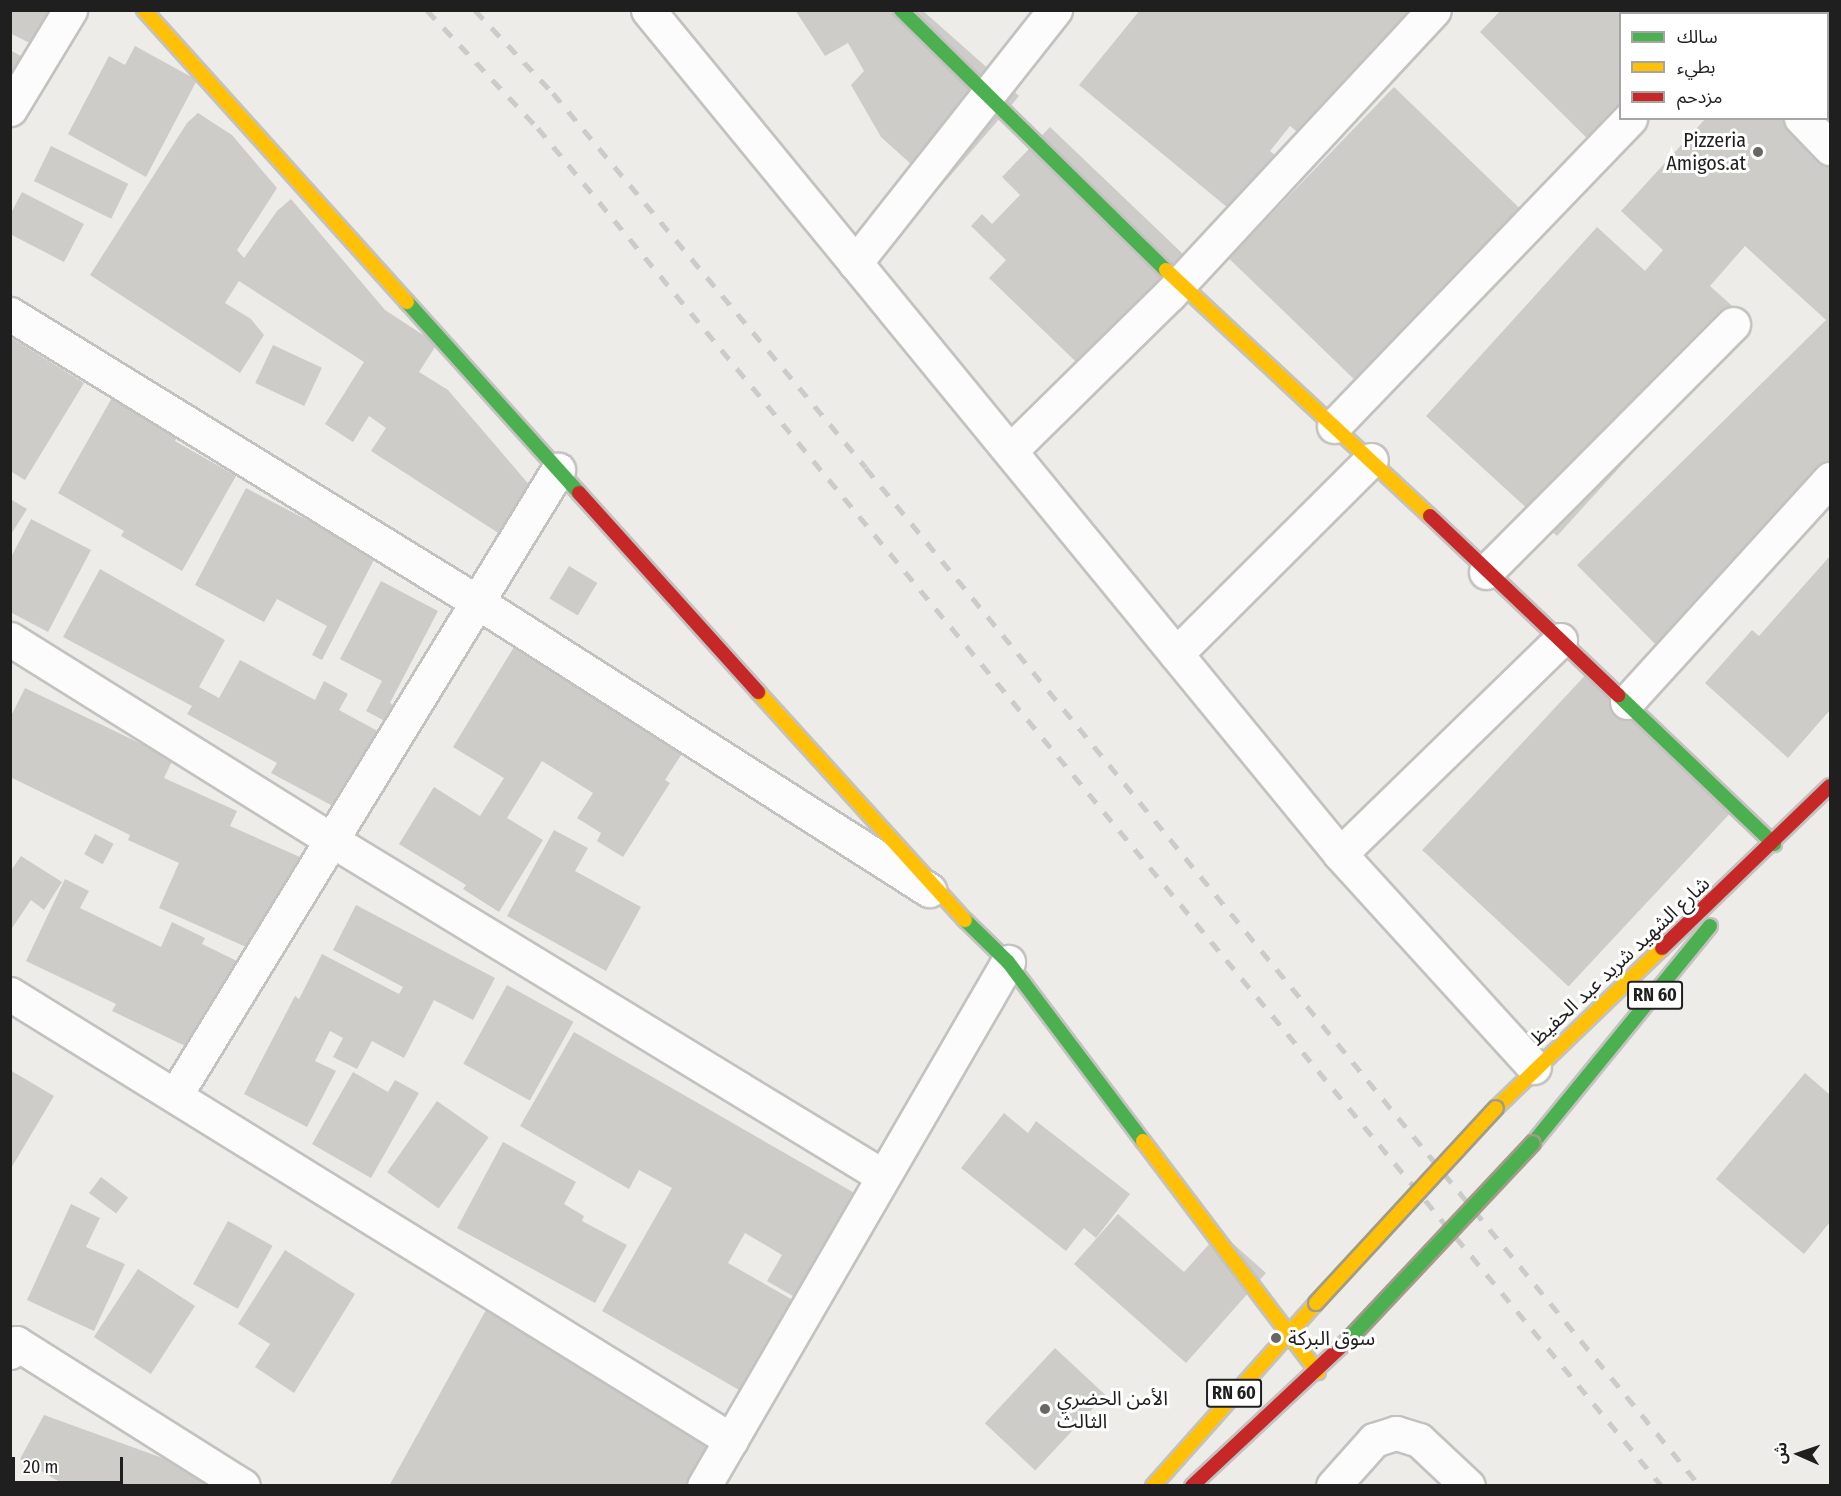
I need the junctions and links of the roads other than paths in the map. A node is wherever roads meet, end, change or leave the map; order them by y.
1 (69, 10) edge
2 (144, 10) edge
3 (648, 10) edge
4 (902, 10) edge
5 (1055, 10) edge
6 (1434, 10) edge
7 (986, 95) junction
8 (10, 109) edge
9 (1628, 120) edge
10 (1803, 120) edge
11 (1830, 148) edge
12 (855, 263) junction
13 (1179, 283) junction
14 (10, 314) edge
15 (1733, 324) dead end
16 (1335, 426) junction
17 (1010, 451) junction
18 (1371, 460) junction
19 (558, 470) junction
20 (1830, 479) edge
21 (1486, 572) junction
22 (478, 603) junction
23 (10, 639) edge
24 (1560, 640) junction
25 (1176, 654) junction
26 (1627, 702) junction
27 (1830, 786) edge
28 (333, 841) junction
29 (1774, 844) junction
30 (1340, 854) junction
31 (943, 898) junction
32 (1008, 962) junction
33 (10, 994) edge
34 (1534, 1067) junction
35 (176, 1094) junction
36 (881, 1175) junction
37 (1288, 1332) junction
38 (12, 1345) edge
39 (1318, 1372) junction
40 (731, 1440) junction
41 (243, 1485) edge
42 (704, 1485) edge
43 (1153, 1485) edge
44 (1192, 1485) edge
45 (1333, 1485) edge
46 (1468, 1485) edge

1 - 8 street
2 - 19 street
3 - 12 street
4 - 7 street
5 - 7 street
6 - 13 street
7 - 12 street
7 - 13 street
9 - 16 street
10 - 11 street
12 - 17 street
13 - 16 street
13 - 17 street
14 - 22 street
15 - 21 street
16 - 18 street
17 - 25 street
18 - 21 street
18 - 25 street
19 - 22 street
19 - 31 street
20 - 26 street
21 - 24 street
22 - 28 street
22 - 31 street
23 - 28 street
24 - 26 street
24 - 30 street
25 - 30 street
26 - 29 street
27 - 29 street, شارع الشهيد شريد عبد الحفيظ / RN 60
28 - 35 street
28 - 36 street
29 - 34 street, شارع الشهيد شريد عبد الحفيظ / RN 60
29 - 39 street, شارع الشهيد شريد عبد الحفيظ / RN 60, bridge
30 - 34 street
31 - 32 street
32 - 36 street
32 - 37 street
33 - 35 street
34 - 37 street, شارع الشهيد شريد عبد الحفيظ / RN 60, bridge
35 - 40 street
36 - 40 street
37 - 39 street
37 - 43 street, RN 60
38 - 41 street
39 - 44 street, RN 60
40 - 42 street
45 - 46 street

